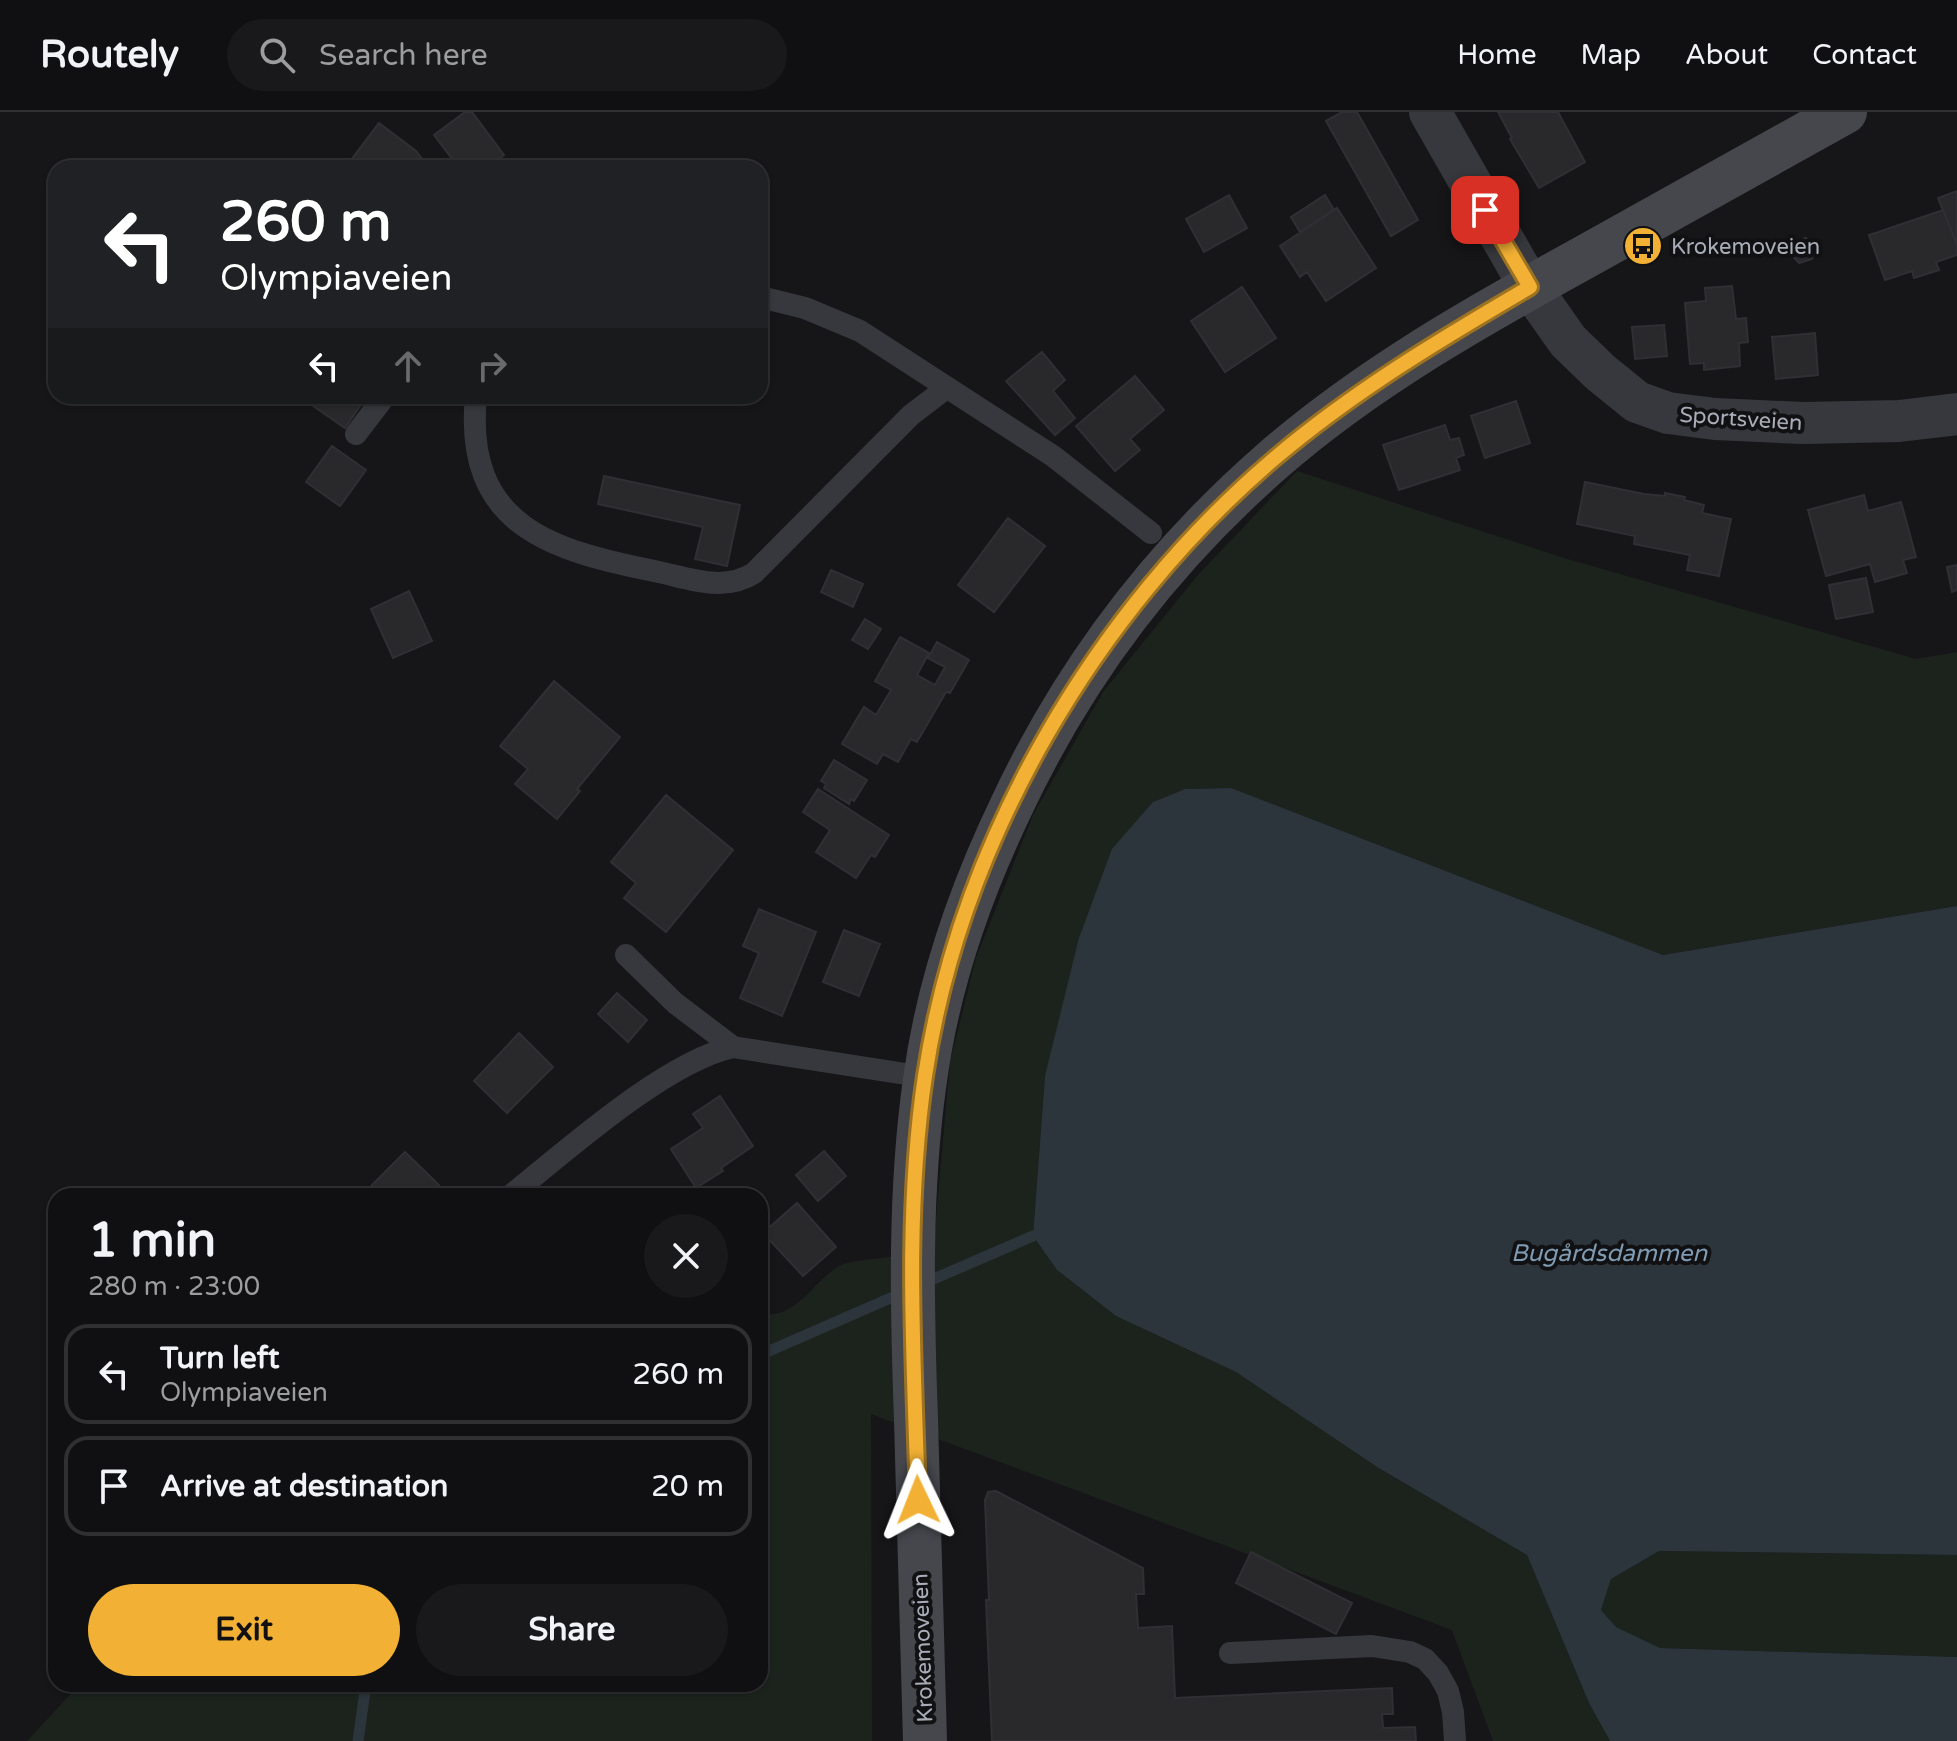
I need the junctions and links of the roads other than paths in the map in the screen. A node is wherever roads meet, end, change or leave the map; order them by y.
1 (1430, 112) edge
2 (1845, 112) edge
3 (1530, 287) junction
4 (768, 299) edge
5 (945, 389) junction
6 (379, 404) edge
7 (475, 404) edge
8 (1957, 414) edge
9 (356, 434) dead end
10 (1151, 533) dead end
11 (626, 955) dead end
12 (733, 1047) junction
13 (925, 1077) junction
14 (520, 1188) edge
15 (1230, 1653) dead end
16 (925, 1741) edge
17 (1455, 1741) edge

1 - 3 street, Sportsveien
2 - 3 main road, Krokemoveien
3 - 8 street, Sportsveien
3 - 13 main road, Krokemoveien
4 - 5 lane
5 - 7 lane
5 - 10 lane
6 - 9 lane
11 - 12 lane
12 - 13 lane
12 - 14 lane
13 - 16 main road, Krokemoveien
15 - 17 lane

